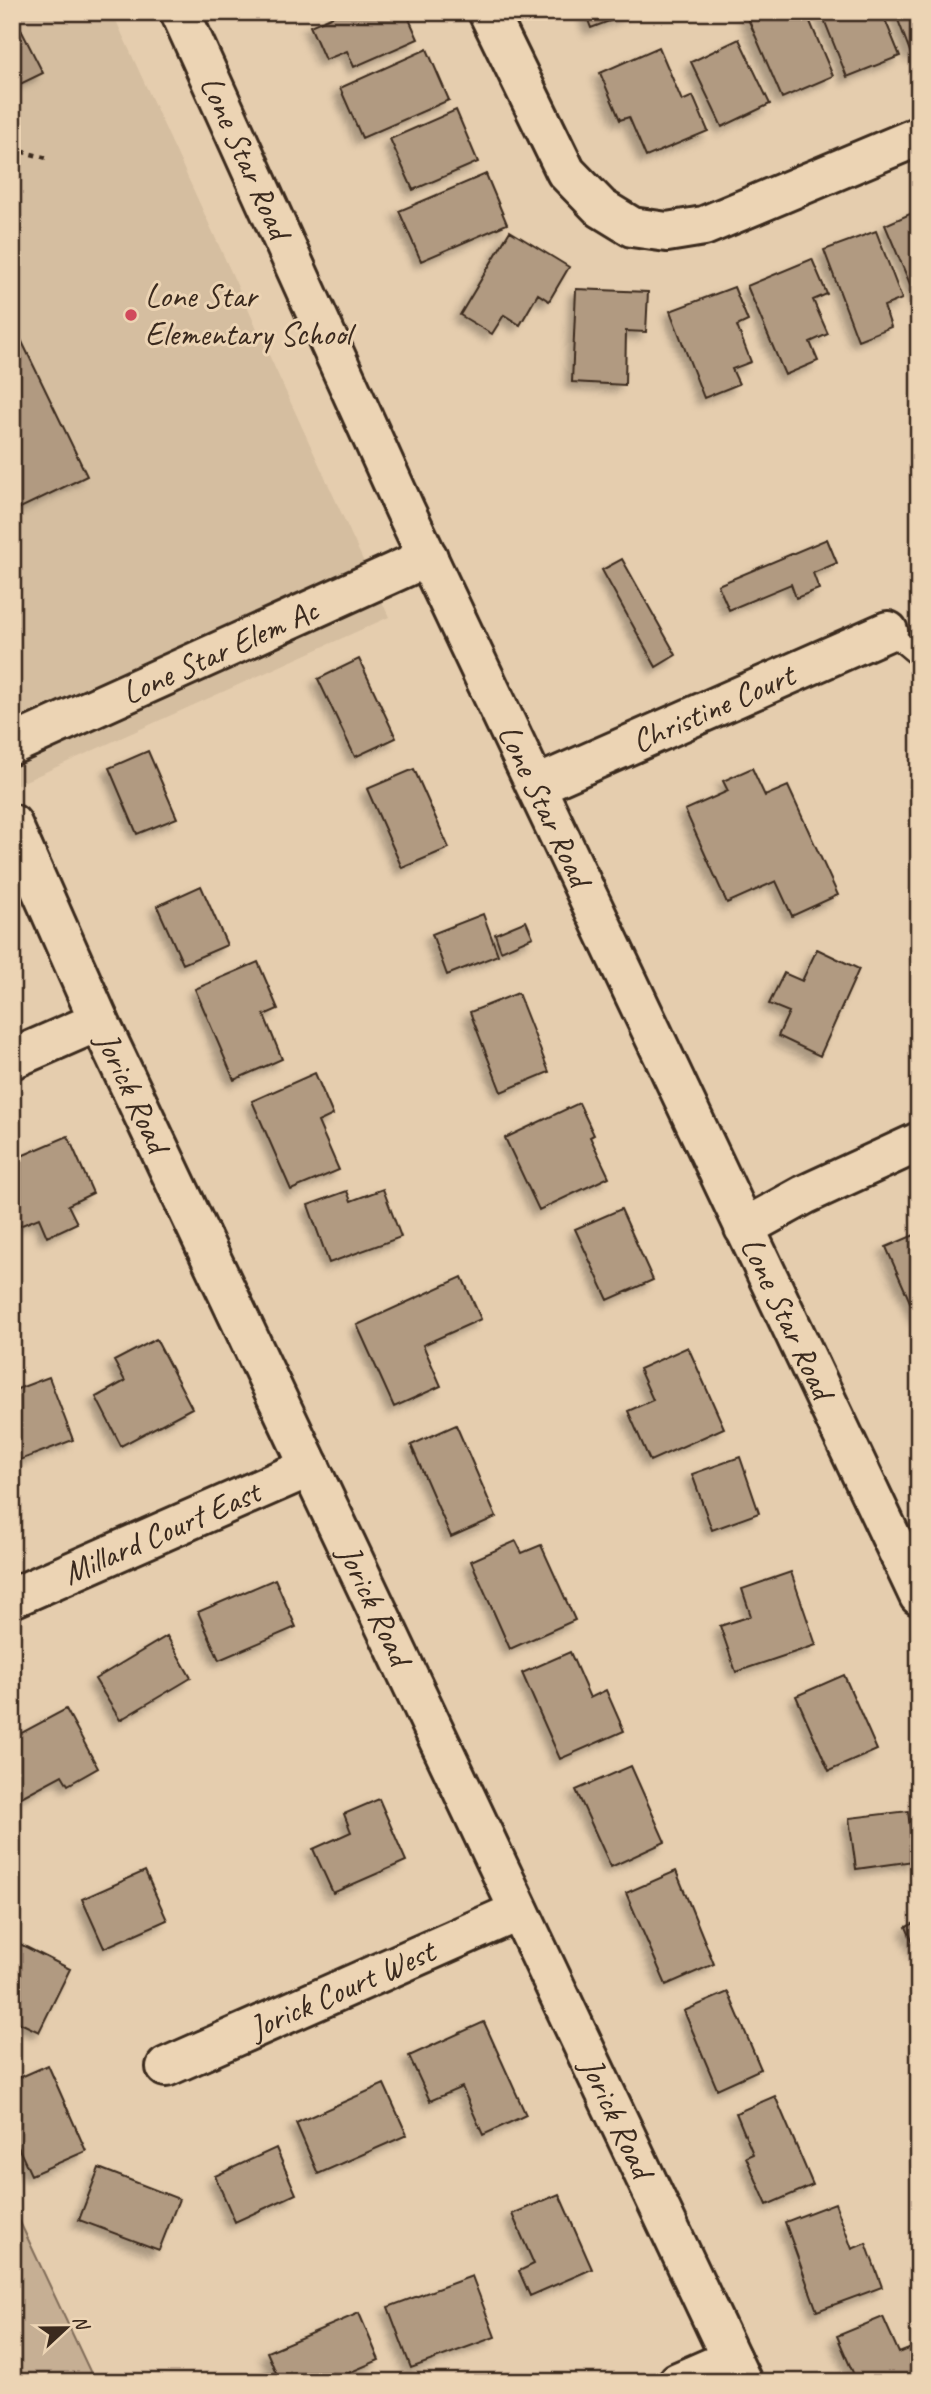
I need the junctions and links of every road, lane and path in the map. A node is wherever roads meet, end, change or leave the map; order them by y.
1 (488, 12) edge
2 (187, 14) edge
3 (919, 136) edge
4 (12, 149) edge
5 (47, 158) dead end
6 (428, 557) junction
7 (888, 631) joint
8 (919, 657) edge
9 (12, 746) edge
10 (538, 785) junction
11 (12, 824) edge
12 (99, 1021) junction
13 (12, 1059) edge
14 (919, 1142) edge
15 (744, 1228) junction
16 (310, 1467) junction
17 (910, 1554) edge
18 (919, 1596) edge
19 (12, 1598) edge
20 (519, 1911) junction
21 (166, 2067) dead end
22 (736, 2370) edge
23 (678, 2382) edge

1 - 3 street
2 - 6 street, Lone Star Road
4 - 5 path
6 - 9 street, Lone Star Elem Ac
6 - 10 street, Lone Star Road
7 - 8 lane
7 - 10 street, Christine Court
10 - 15 street, Lone Star Road
11 - 12 street, Jorick Road
12 - 13 street
12 - 16 street, Jorick Road
14 - 15 street
15 - 17 street, Lone Star Road
16 - 19 street, Millard Court East
16 - 20 street, Jorick Road
17 - 18 street, Lone Star Road
20 - 21 street, Jorick Court West
20 - 22 street, Jorick Road
22 - 23 street

